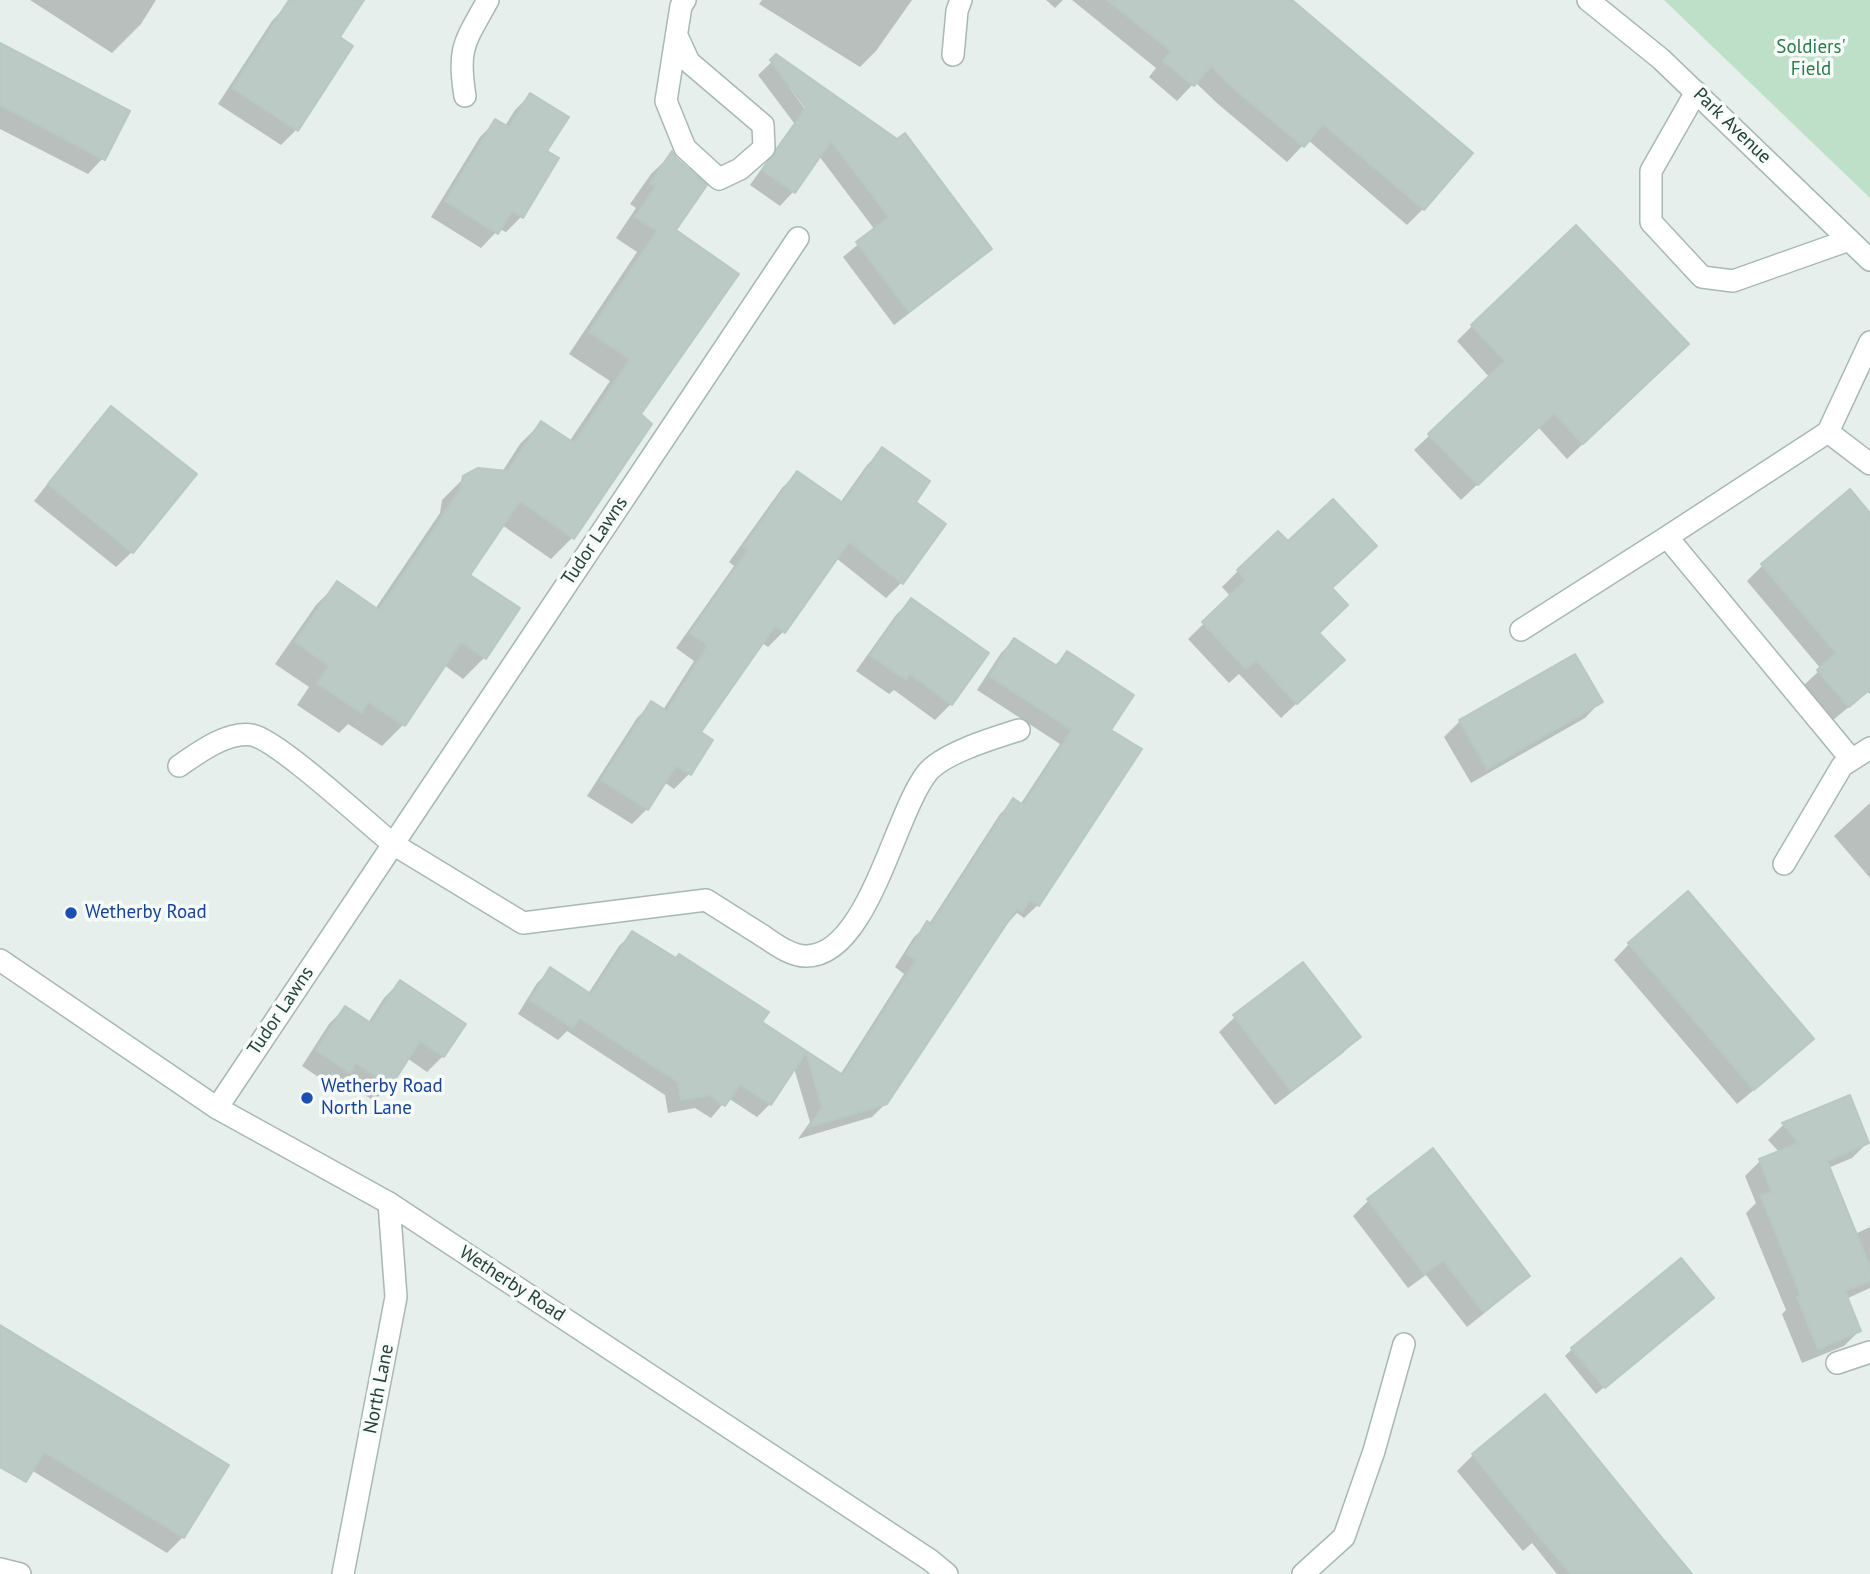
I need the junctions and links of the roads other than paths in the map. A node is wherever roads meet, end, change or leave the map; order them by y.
1 (488, 0) edge
2 (685, 0) edge
3 (961, 0) edge
4 (1588, 0) edge
5 (677, 36) junction
6 (953, 55) dead end
7 (1696, 92) junction
8 (465, 96) dead end
9 (798, 238) dead end
10 (1849, 240) junction
11 (1870, 260) edge
12 (1870, 342) edge
13 (1828, 432) junction
14 (1870, 464) edge
15 (1667, 537) junction
16 (1521, 630) dead end
17 (1018, 730) dead end
18 (1870, 748) edge
19 (1851, 759) junction
20 (179, 766) dead end
21 (393, 845) junction
22 (1784, 864) dead end
23 (0, 960) edge
24 (217, 1108) junction
25 (389, 1203) junction
26 (1404, 1343) dead end
27 (1870, 1352) edge
28 (1837, 1363) dead end
29 (0, 1569) edge
30 (20, 1574) edge
31 (343, 1574) edge
32 (947, 1574) edge
33 (1303, 1574) edge

1 - 8 street
2 - 5 street
3 - 6 street
4 - 7 street, Park Avenue
5 - 5 street
7 - 10 street, Park Avenue
7 - 10 street
9 - 21 street, Tudor Lawns
10 - 11 street, Park Avenue
12 - 13 street
13 - 14 street
13 - 15 street
15 - 16 street
15 - 19 street
17 - 21 street
18 - 19 street
19 - 22 street
20 - 21 street
21 - 24 street, Tudor Lawns
23 - 24 street, Wetherby Road
24 - 25 street, Wetherby Road
25 - 31 street, North Lane
25 - 32 street, Wetherby Road
26 - 33 street
27 - 28 street
29 - 30 street

